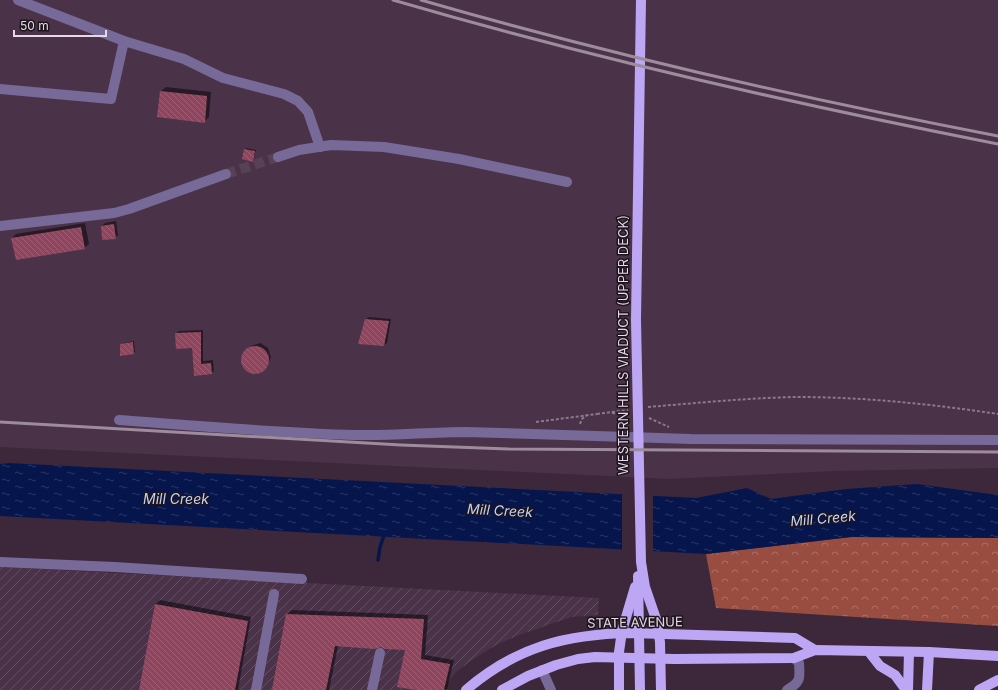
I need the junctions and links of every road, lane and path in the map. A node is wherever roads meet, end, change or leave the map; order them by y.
1 (18, 0) edge
2 (641, 0) edge
3 (124, 41) junction
4 (0, 89) edge
5 (320, 147) junction
6 (278, 157) tunnel mouth
7 (226, 174) tunnel mouth
8 (567, 182) dead end
9 (0, 226) edge
10 (647, 408) dead end
11 (629, 410) dead end
12 (597, 414) junction
13 (632, 414) dead end
14 (998, 414) edge
15 (649, 418) dead end
16 (119, 420) dead end
17 (530, 423) dead end
18 (672, 429) dead end
19 (998, 440) edge
20 (0, 562) edge
21 (641, 562) junction
22 (302, 579) dead end
23 (274, 594) dead end
24 (815, 650) junction
25 (870, 652) junction
26 (909, 652) junction
27 (929, 652) junction
28 (380, 653) dead end
29 (998, 656) edge
30 (794, 658) junction
31 (542, 670) junction
32 (998, 680) edge
33 (797, 688) edge
34 (256, 690) edge
35 (372, 690) edge
36 (466, 690) edge
37 (502, 690) edge
38 (551, 690) edge
39 (619, 690) edge
40 (640, 690) edge
41 (660, 690) edge
42 (787, 690) edge
43 (907, 690) edge
44 (927, 690) edge
45 (979, 690) edge

1 - 3 street
2 - 21 main road
2 - 40 main road, WESTERN HILLS VIADUCT (UPPER DECK)
3 - 4 street
3 - 5 street
5 - 6 street
5 - 8 street
7 - 9 street
10 - 14 path
11 - 12 path
12 - 13 path
12 - 17 path
15 - 18 path
16 - 19 street
20 - 22 street
21 - 39 main road
21 - 40 main road
21 - 41 main road
23 - 34 street
24 - 25 main road, STATE AVENUE
24 - 30 main road, STATE AVENUE
24 - 36 main road, STATE AVENUE
25 - 26 main road, STATE AVENUE
25 - 43 main road
26 - 27 main road, STATE AVENUE
26 - 43 main road
27 - 29 main road, STATE AVENUE
27 - 44 main road
28 - 35 street
30 - 31 main road, STATE AVENUE
30 - 33 street
31 - 37 main road, STATE AVENUE
31 - 38 street
32 - 45 main road
33 - 42 street

